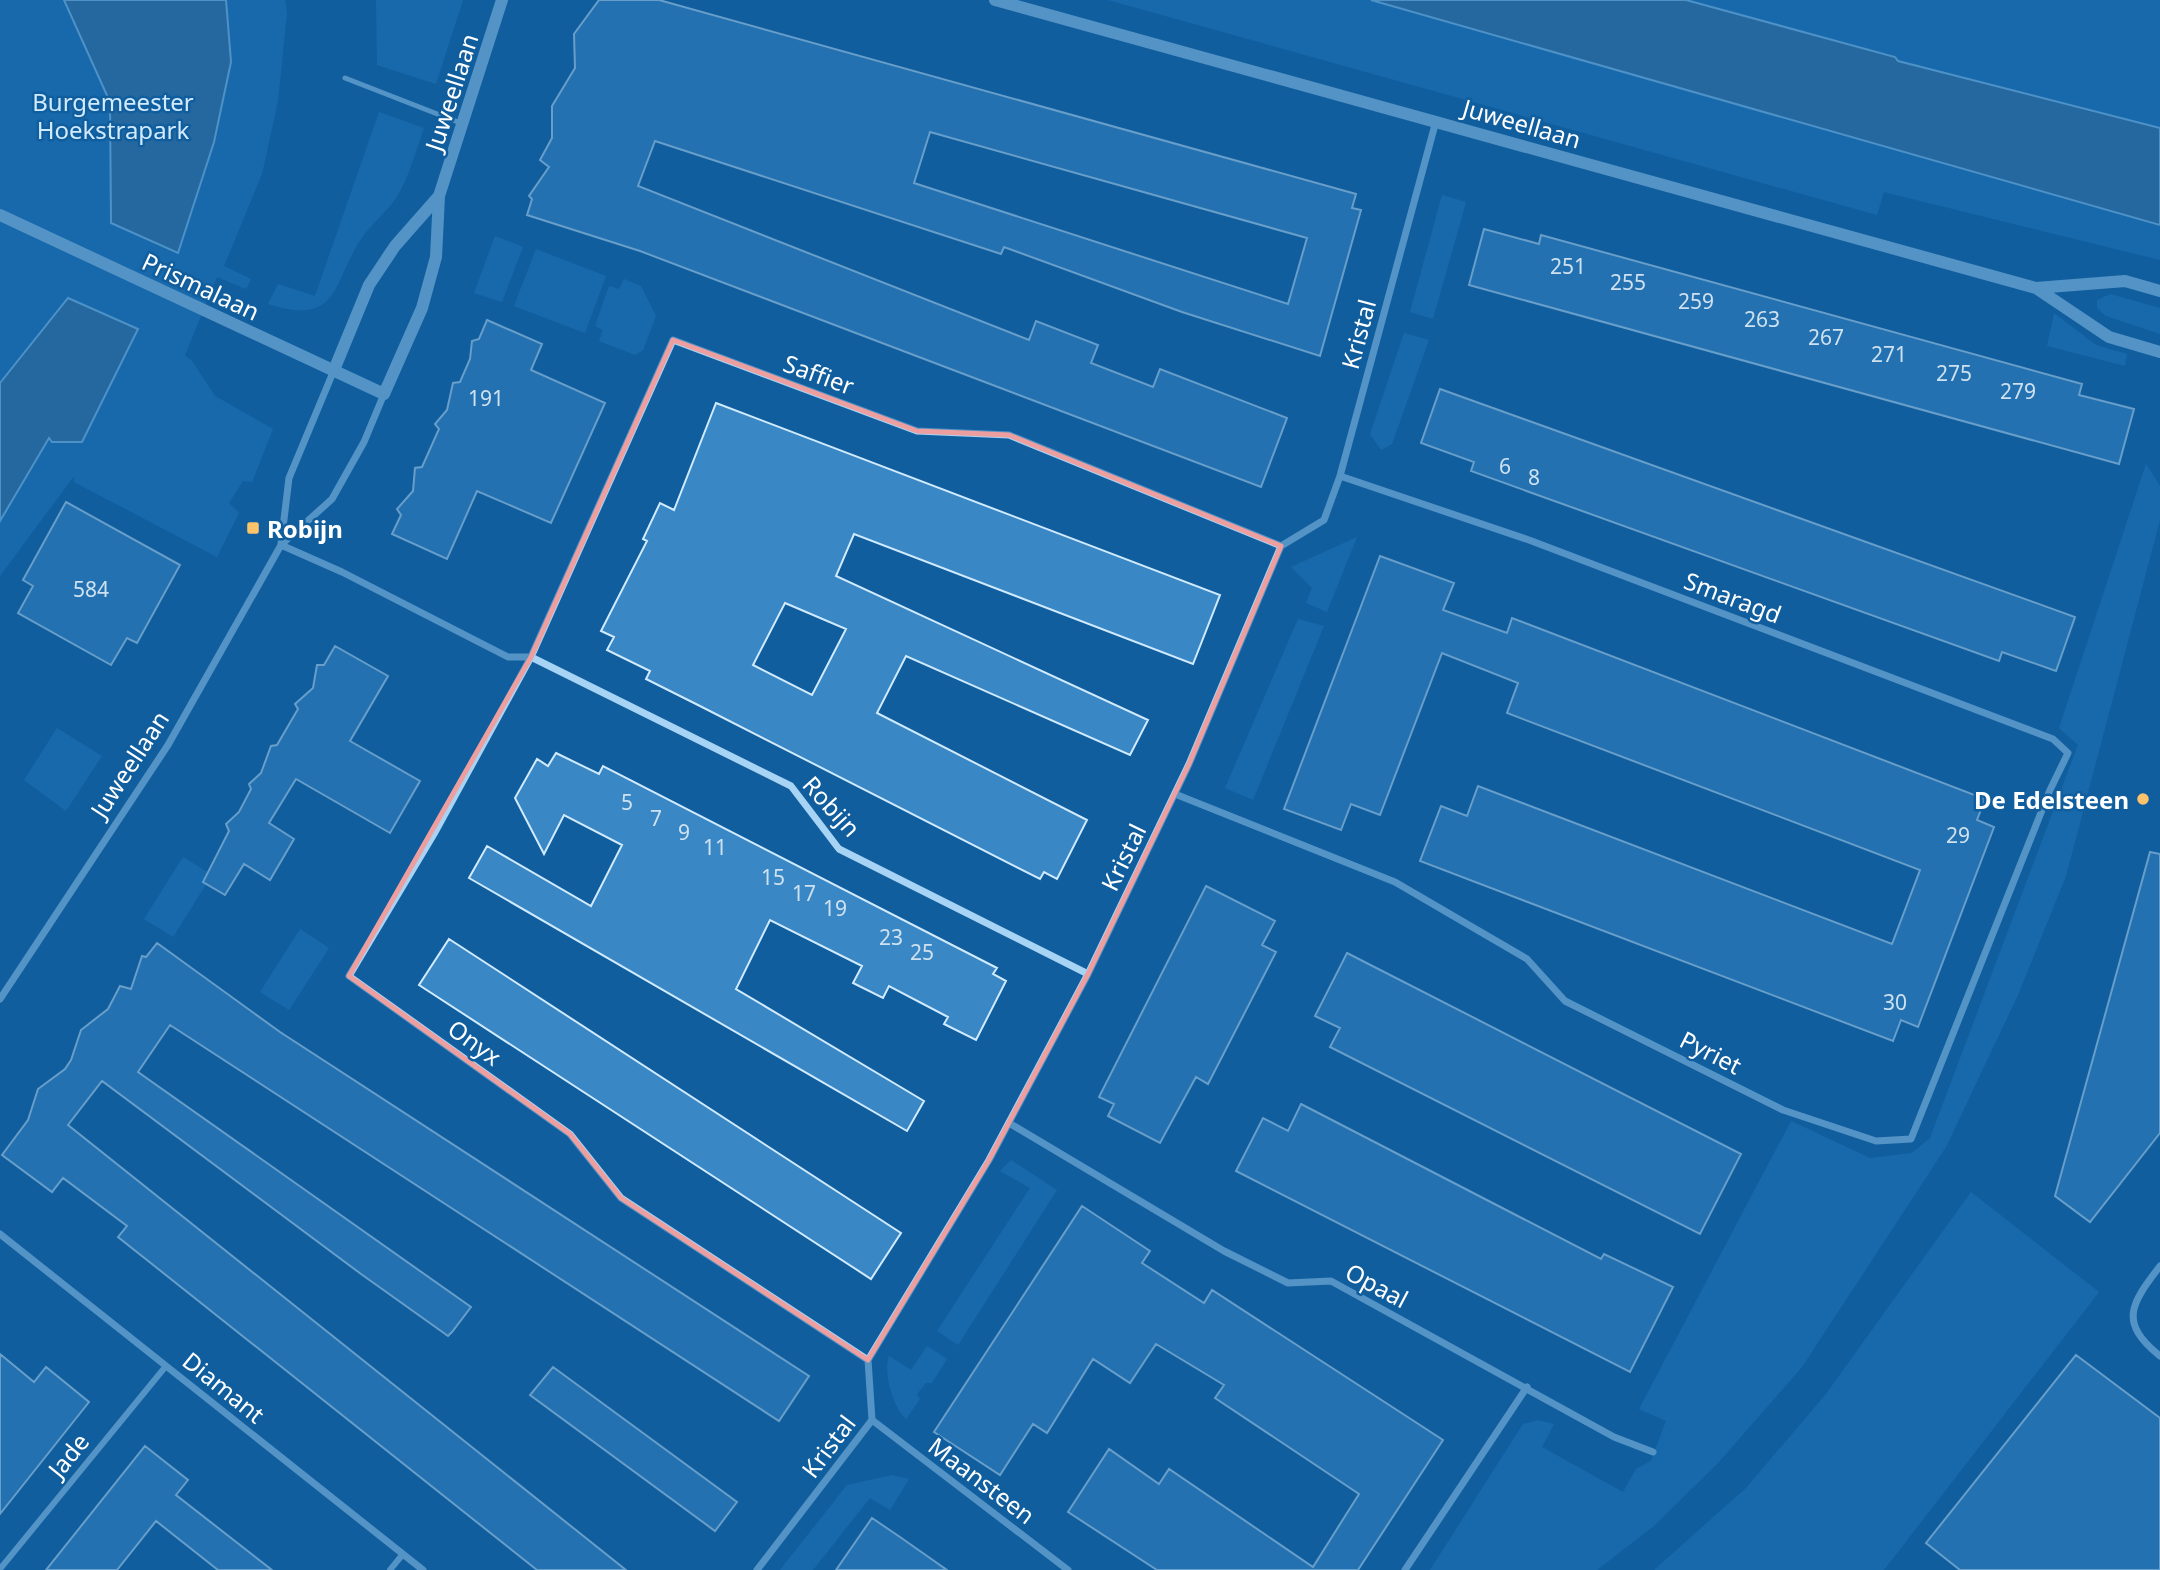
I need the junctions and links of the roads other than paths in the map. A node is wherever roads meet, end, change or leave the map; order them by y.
1 (502, 0) edge
2 (995, 0) edge
3 (345, 78) dead end
4 (1436, 121) junction
5 (464, 125) junction
6 (439, 196) junction
7 (0, 215) edge
8 (2036, 288) junction
9 (2160, 291) edge
10 (2160, 352) edge
11 (334, 370) junction
12 (384, 394) junction
13 (1340, 476) junction
14 (281, 545) junction
15 (1281, 546) junction
16 (531, 657) junction
17 (2050, 790) joint
18 (1175, 794) junction
19 (1088, 974) junction
20 (0, 999) edge
21 (1009, 1123) junction
22 (0, 1234) edge
23 (2160, 1266) edge
24 (2160, 1356) edge
25 (868, 1360) junction
26 (166, 1366) junction
27 (1527, 1387) junction
28 (872, 1420) junction
29 (1653, 1452) dead end
30 (403, 1554) junction
31 (0, 1569) edge
32 (390, 1570) edge
33 (424, 1570) edge
34 (757, 1570) edge
35 (1068, 1570) edge
36 (1405, 1570) edge

1 - 5 street, Juweellaan
2 - 4 street, Juweellaan
3 - 5 lane
4 - 8 street, Juweellaan
4 - 13 street, Kristal
5 - 6 street, Juweellaan
6 - 11 street, Juweellaan
6 - 12 street, Juweellaan
7 - 11 street, Prismalaan
8 - 9 street, Juweellaan
8 - 10 street, Juweellaan
11 - 12 street, Prismalaan
11 - 14 street, Juweellaan
12 - 14 street, Juweellaan
13 - 15 street, Kristal
13 - 17 street, Smaragd
14 - 16 street, Robijn
14 - 20 street, Juweellaan
15 - 16 street, Saffier
15 - 18 street, Kristal
16 - 19 street, Robijn
16 - 25 street, Onyx
17 - 18 street, Pyriet
18 - 19 street, Kristal
19 - 21 street, Kristal
21 - 25 street, Kristal
21 - 27 street, Opaal
22 - 26 street, Diamant
23 - 24 street
25 - 28 street, Kristal
26 - 30 street, Diamant
26 - 31 street, Jade
27 - 29 street, Opaal
27 - 36 street
28 - 34 street, Kristal
28 - 35 street, Maansteen
30 - 32 street
30 - 33 street, Diamant

